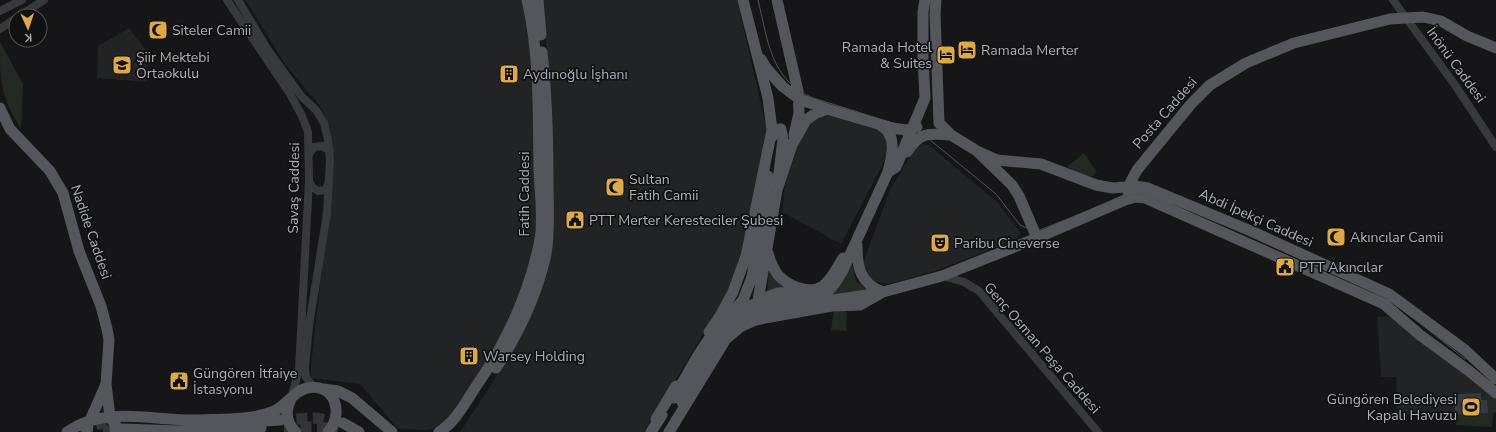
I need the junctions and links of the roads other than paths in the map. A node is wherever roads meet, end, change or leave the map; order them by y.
1 (22, 0) edge
2 (44, 0) edge
3 (227, 0) edge
4 (238, 0) edge
5 (527, 0) edge
6 (538, 0) edge
7 (743, 0) edge
8 (777, 0) edge
9 (925, 0) edge
10 (936, 0) edge
11 (1393, 0) edge
12 (32, 8) edge
13 (0, 10) edge
14 (1405, 18) junction
15 (755, 48) junction
16 (1496, 48) edge
17 (937, 65) junction
18 (799, 99) junction
19 (0, 108) edge
20 (827, 109) junction
21 (874, 122) junction
22 (912, 129) junction
23 (772, 130) junction
24 (951, 135) junction
25 (792, 145) junction
26 (1496, 147) edge
27 (977, 151) junction
28 (330, 152) junction
29 (309, 154) junction
30 (892, 170) junction
31 (309, 180) junction
32 (329, 182) junction
33 (1128, 186) junction
34 (777, 190) junction
35 (1133, 197) junction
36 (1024, 211) junction
37 (1037, 238) junction
38 (858, 242) junction
39 (1018, 245) junction
40 (767, 250) junction
41 (942, 276) junction
42 (809, 290) junction
43 (733, 292) junction
44 (883, 292) junction
45 (730, 315) junction
46 (776, 316) junction
47 (755, 320) junction
48 (740, 327) junction
49 (1496, 379) edge
50 (106, 384) junction
51 (314, 388) junction
52 (1496, 393) edge
53 (291, 399) junction
54 (678, 400) junction
55 (110, 417) junction
56 (656, 419) dead end
57 (90, 420) junction
58 (281, 424) tunnel mouth
59 (119, 427) edge
60 (384, 427) edge
61 (338, 429) edge
62 (453, 430) edge
63 (67, 432) edge
64 (81, 432) edge
65 (296, 432) edge
66 (359, 432) edge
67 (392, 432) edge
68 (439, 432) edge
69 (651, 432) edge
70 (662, 432) edge
71 (669, 432) edge
72 (1098, 432) edge

1 - 13 street
2 - 12 street
3 - 29 street, Savaş Caddesi
4 - 28 street
5 - 68 main road, Fatih Caddesi
6 - 62 main road, Fatih Caddesi
7 - 15 main road
8 - 18 main road
9 - 22 main road
10 - 17 main road
11 - 14 street, İnönü Caddesi
14 - 16 main road, Posta Caddesi
14 - 26 street, İnönü Caddesi
14 - 33 main road, Posta Caddesi
15 - 18 main road
15 - 23 main road
17 - 22 main road
17 - 24 main road
18 - 20 main road
18 - 25 main road
19 - 50 main road, Nadide Caddesi
20 - 21 main road
20 - 25 main road
21 - 22 main road
21 - 30 main road
22 - 30 main road
23 - 34 main road
23 - 43 main road
23 - 45 main road
24 - 27 main road
24 - 30 main road
25 - 34 main road
27 - 33 main road, Abdi İpekçi Caddesi
27 - 36 main road
28 - 29 street
28 - 32 street
29 - 31 street, Savaş Caddesi
30 - 38 main road
31 - 32 street
31 - 53 street, Savaş Caddesi
32 - 51 street
33 - 35 main road
33 - 49 main road, Abdi İpekçi Caddesi
34 - 40 main road
35 - 37 main road
35 - 52 main road, Abdi İpekçi Caddesi
36 - 37 main road
36 - 39 main road
37 - 39 main road
38 - 42 main road
38 - 44 main road
38 - 45 main road, bridge
39 - 41 main road
40 - 42 main road
40 - 47 main road
41 - 44 main road
41 - 72 street, Genç Osman Paşa Caddesi
42 - 46 main road
43 - 48 main road
43 - 56 main road
44 - 46 main road
44 - 54 main road, bridge
45 - 54 main road, bridge
46 - 47 main road
47 - 48 main road
48 - 71 main road
50 - 55 main road
50 - 57 main road
51 - 53 main road
51 - 60 main road
51 - 61 main road
53 - 55 main road
53 - 65 main road
54 - 69 main road
54 - 70 main road
55 - 57 main road
55 - 59 main road
57 - 63 main road
57 - 64 main road
58 - 59 main road
60 - 67 main road
61 - 66 main road

